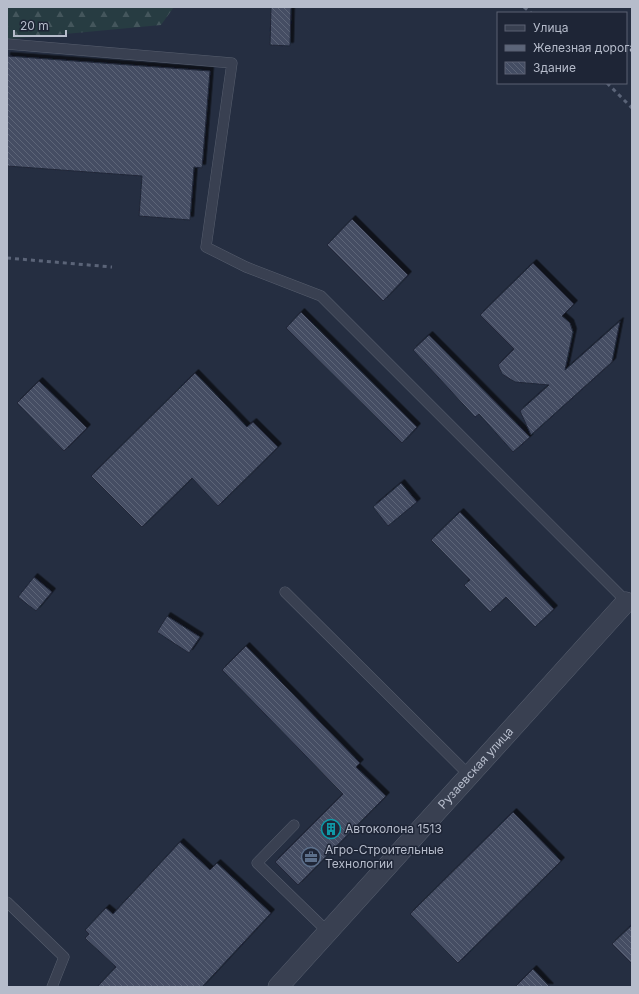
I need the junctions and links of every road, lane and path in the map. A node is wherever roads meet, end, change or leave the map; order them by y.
1 (7, 44) edge
2 (285, 592) dead end
3 (630, 601) edge
4 (469, 775) junction
5 (294, 825) dead end
6 (7, 902) edge
7 (327, 931) junction
8 (52, 987) edge
9 (278, 987) edge

1 - 3 lane
2 - 4 lane
3 - 4 street, Рузаевская улица
4 - 7 street, Рузаевская улица
5 - 7 lane
6 - 8 lane
7 - 9 street, Рузаевская улица

